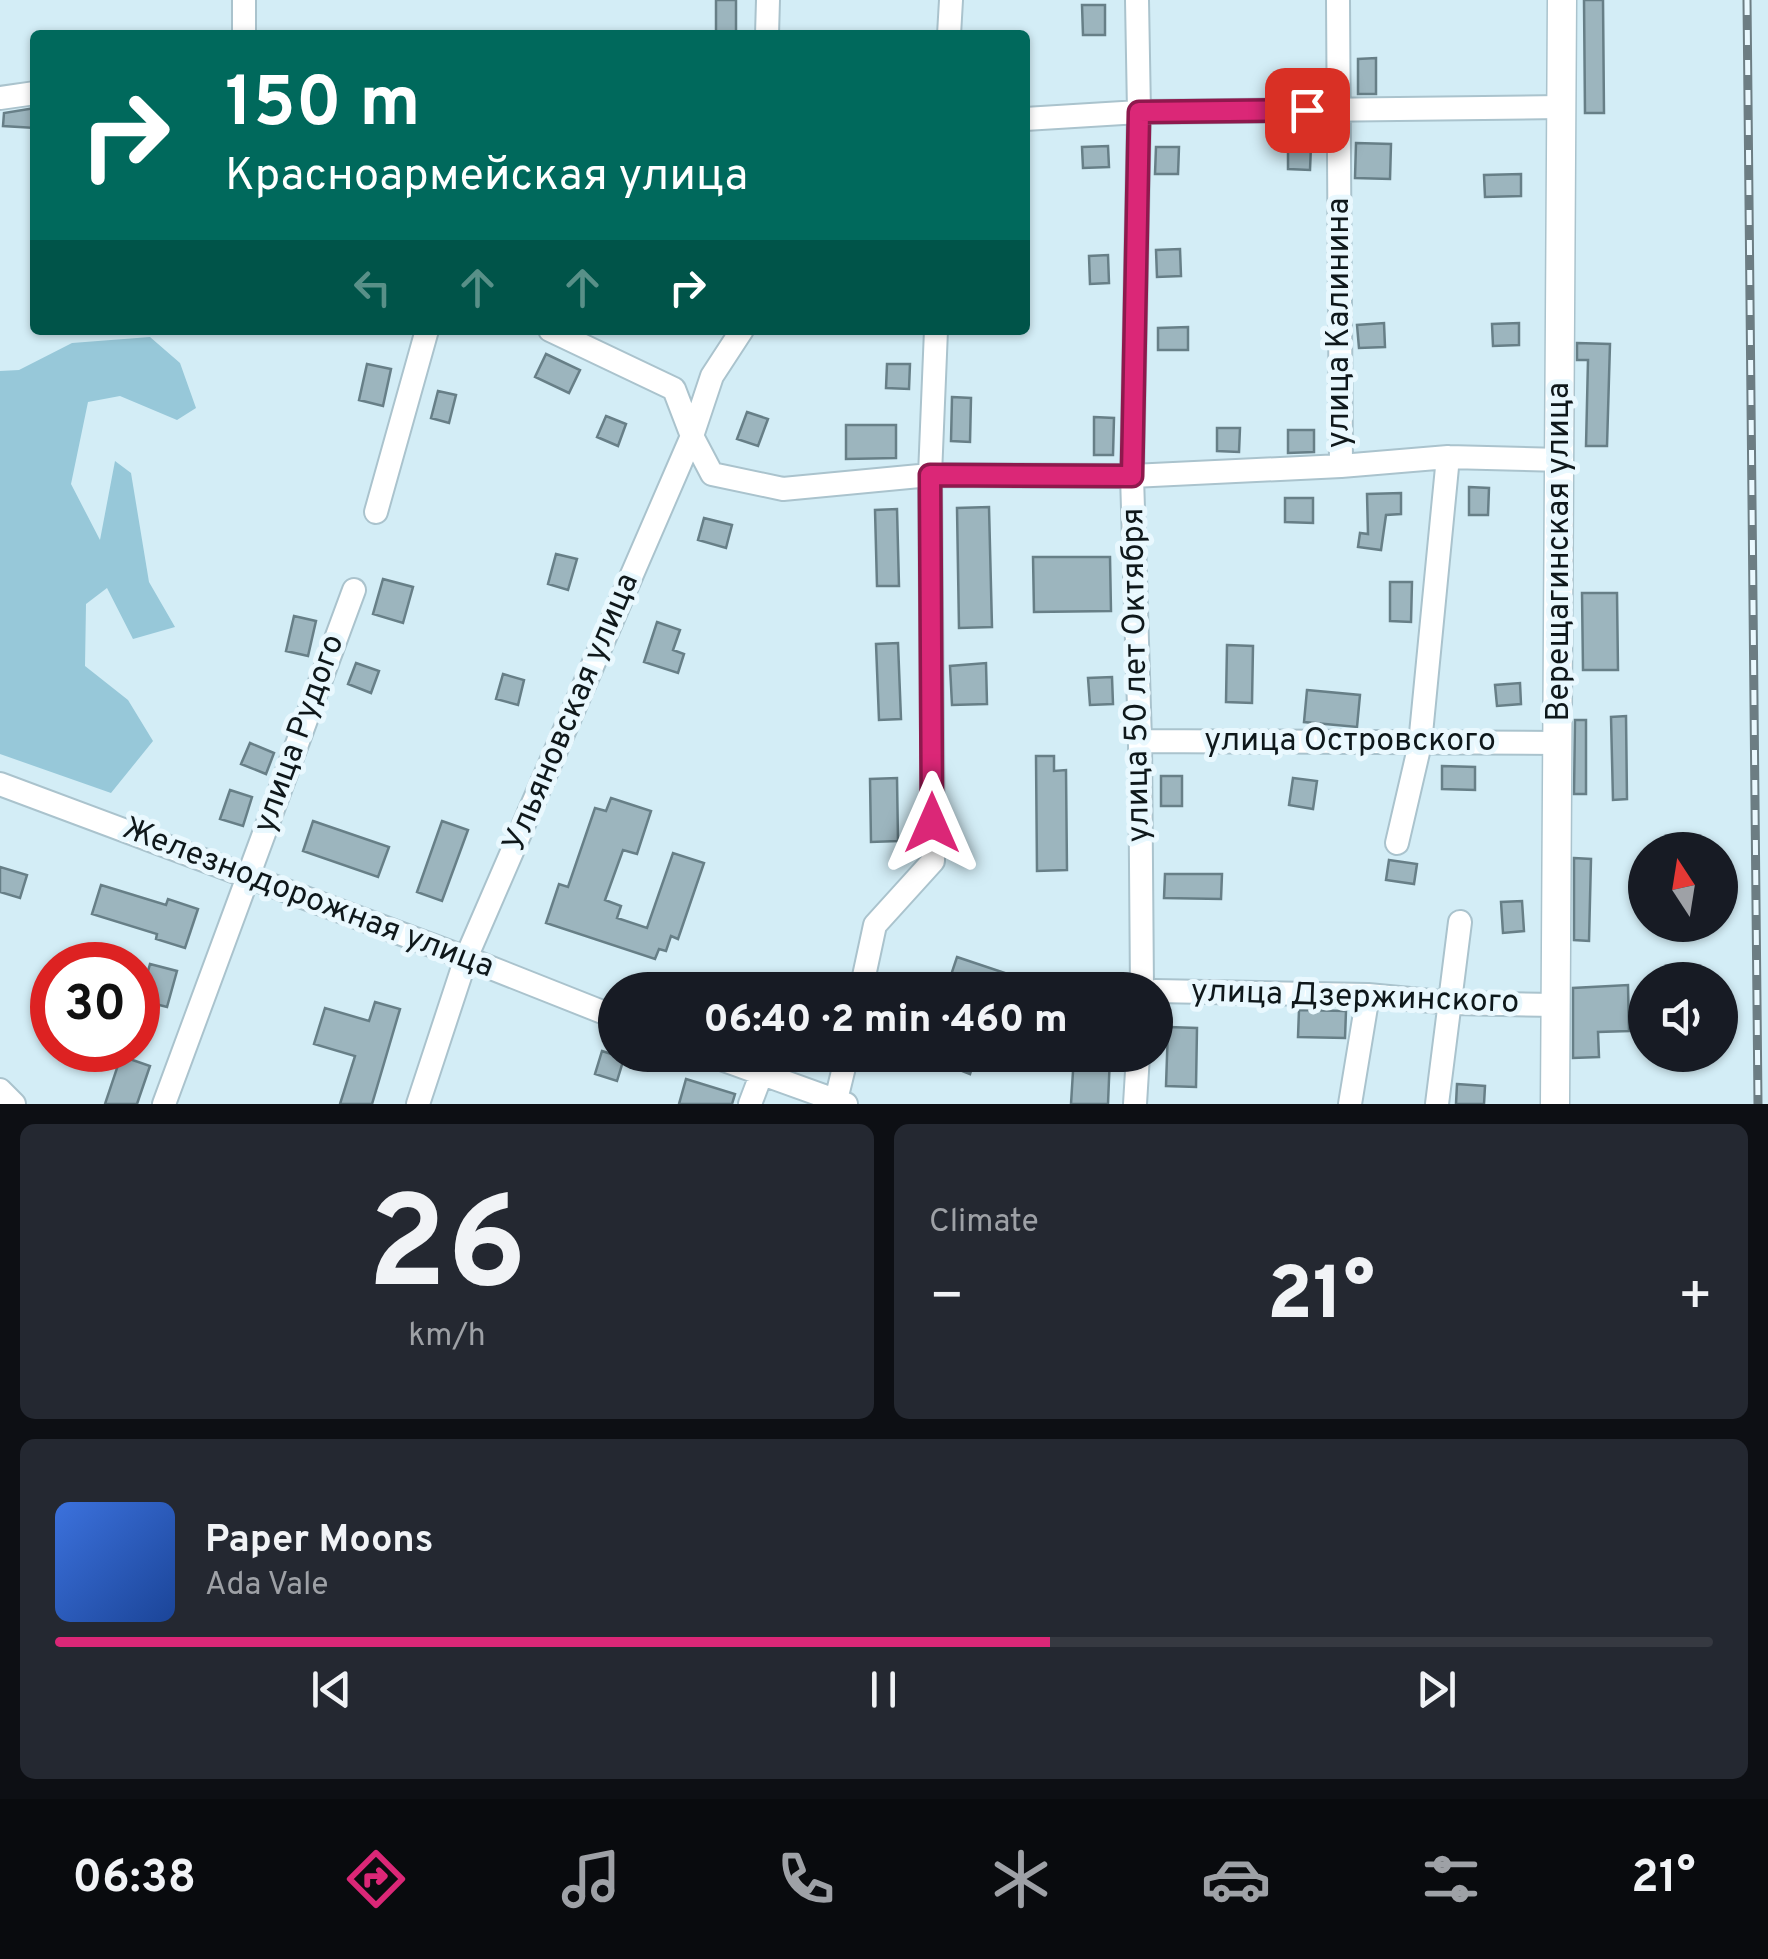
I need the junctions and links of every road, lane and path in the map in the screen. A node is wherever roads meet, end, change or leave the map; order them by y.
1 (244, 0) edge
2 (768, 0) edge
3 (950, 0) edge
4 (1137, 0) edge
5 (1338, 0) edge
6 (1562, 0) edge
7 (244, 30) edge
8 (767, 30) edge
9 (949, 30) edge
10 (30, 93) edge
11 (0, 98) edge
12 (1561, 108) junction
13 (1340, 110) junction
14 (1139, 112) junction
15 (1030, 119) edge
16 (425, 335) edge
17 (561, 335) edge
18 (739, 335) edge
19 (936, 335) edge
20 (692, 436) junction
21 (1448, 457) junction
22 (1560, 460) junction
23 (1340, 466) junction
24 (930, 475) junction
25 (1132, 476) junction
26 (376, 512) dead end
27 (354, 590) dead end
28 (1140, 741) junction
29 (1559, 743) junction
30 (1420, 744) junction
31 (0, 784) edge
32 (1396, 843) dead end
33 (248, 876) junction
34 (1460, 922) dead end
35 (466, 958) junction
36 (866, 972) edge
37 (1142, 972) edge
38 (1173, 991) edge
39 (1368, 995) junction
40 (1452, 1003) junction
41 (1556, 1006) junction
42 (598, 1010) edge
43 (753, 1072) edge
44 (845, 1072) edge
45 (1137, 1072) edge
46 (761, 1075) junction
47 (0, 1090) edge
48 (841, 1102) edge
49 (14, 1104) edge
50 (164, 1104) edge
51 (418, 1104) edge
52 (750, 1104) edge
53 (1136, 1104) edge
54 (1350, 1104) edge
55 (1437, 1104) edge
56 (1555, 1104) edge

1 - 7 street
2 - 8 street
3 - 9 street
4 - 14 street, улица 50 лет Октября
5 - 13 street, улица Калинина
6 - 12 main road, Верещагинская улица
10 - 11 street
12 - 13 street
12 - 22 main road, Верещагинская улица
13 - 14 street
13 - 23 street, улица Калинина
14 - 15 street
14 - 25 street, улица 50 лет Октября
16 - 26 street
17 - 20 street
18 - 20 street, Ульяновская улица
19 - 24 street
20 - 24 street
20 - 35 street, Ульяновская улица
21 - 22 street
21 - 23 street
21 - 30 street
22 - 29 main road, Верещагинская улица
23 - 25 street
24 - 25 street
24 - 36 street
25 - 28 street, улица 50 лет Октября
27 - 33 street, улица Рудого
28 - 30 street, улица Островского
28 - 37 street, улица 50 лет Октября
29 - 30 street, улица Островского
29 - 41 main road, Верещагинская улица
30 - 32 street
31 - 33 street, Железнодорожная улица
33 - 35 street, Железнодорожная улица
33 - 50 street, улица Рудого
34 - 40 street
35 - 42 street, Железнодорожная улица
35 - 51 street, Ульяновская улица
38 - 39 street, улица Дзержинского
39 - 40 street, улица Дзержинского
39 - 54 street
40 - 41 street, улица Дзержинского
40 - 55 street
41 - 56 main road, Верещагинская улица
43 - 46 street
44 - 48 street
45 - 53 street
46 - 48 street
46 - 52 street
47 - 49 street

